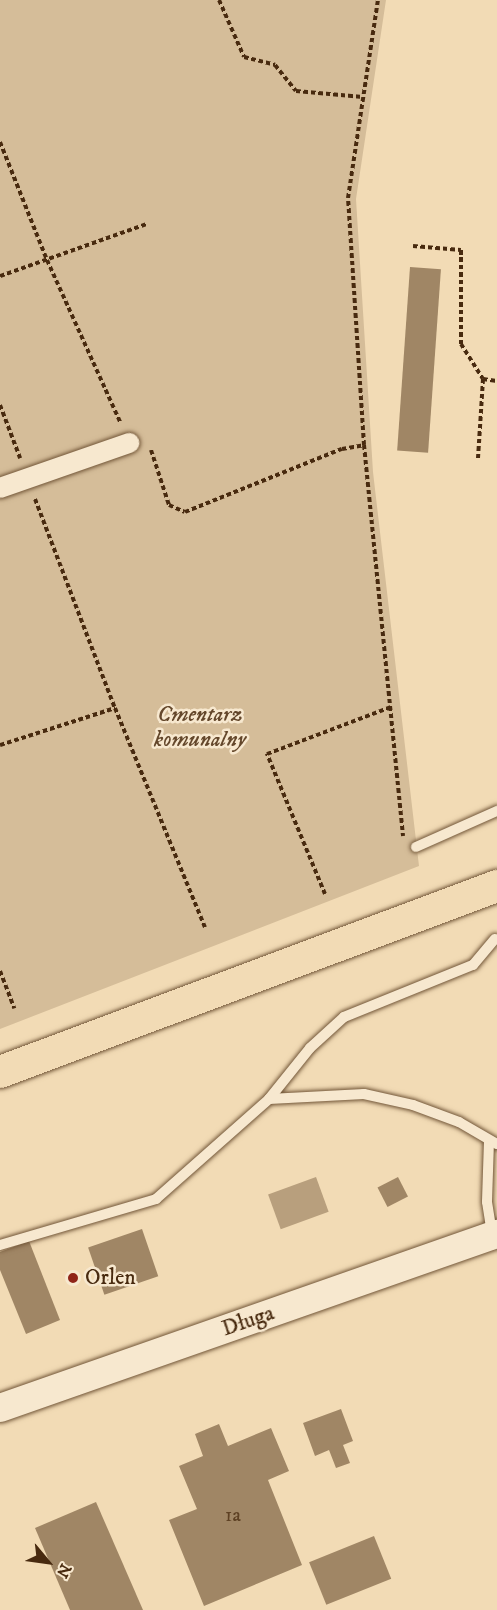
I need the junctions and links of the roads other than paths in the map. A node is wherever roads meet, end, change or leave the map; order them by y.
1 (129, 443) road end
2 (0, 488) edge
3 (497, 811) edge
4 (416, 847) road end
5 (497, 886) edge
6 (495, 939) dead end
7 (0, 1072) edge
8 (269, 1099) junction
9 (493, 1142) edge
10 (495, 1235) edge
11 (0, 1245) edge
12 (0, 1408) edge

1 - 2 street
3 - 4 lane
5 - 7 main road
6 - 8 lane
8 - 9 lane
8 - 11 lane
9 - 10 lane
10 - 12 street, Długa

